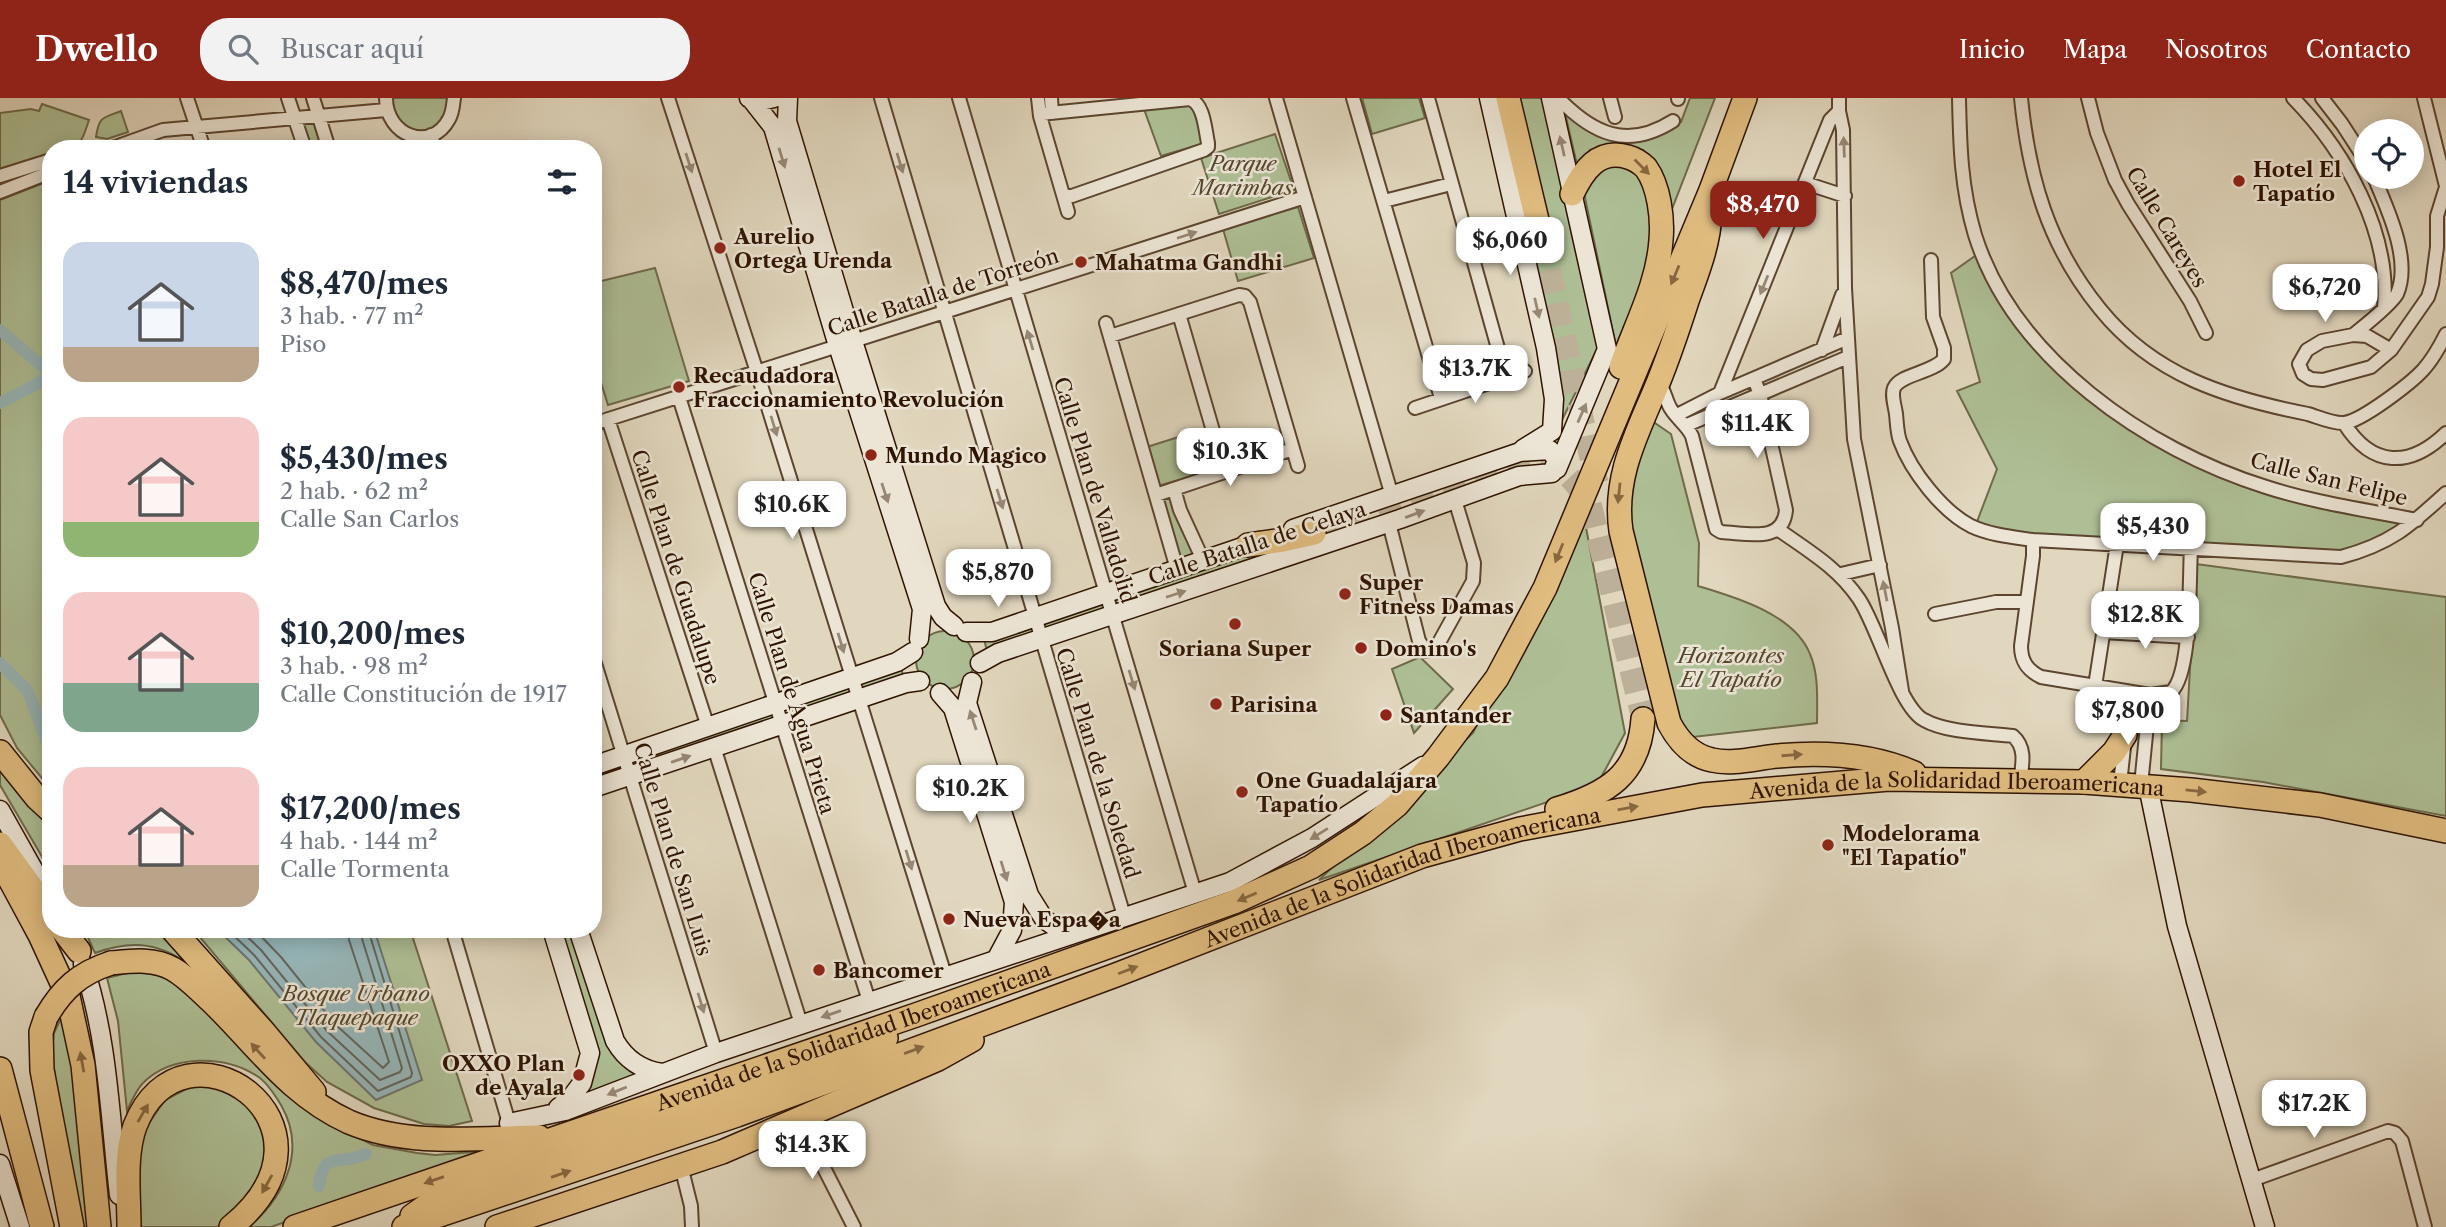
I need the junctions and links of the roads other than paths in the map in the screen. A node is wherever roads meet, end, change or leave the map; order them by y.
1 (187, 98) edge
2 (288, 98) edge
3 (313, 98) edge
4 (453, 98) edge
5 (668, 98) edge
6 (750, 98) edge
7 (774, 98) edge
8 (788, 98) edge
9 (881, 98) edge
10 (959, 98) edge
11 (1038, 98) edge
12 (1051, 98) edge
13 (1276, 98) edge
14 (1353, 98) edge
15 (1428, 98) edge
16 (1489, 98) edge
17 (1508, 98) edge
18 (1551, 98) edge
19 (1558, 98) edge
20 (1610, 98) edge
21 (1745, 98) edge
22 (1959, 98) edge
23 (2021, 98) edge
24 (2088, 98) edge
25 (2293, 98) edge
26 (2322, 98) edge
27 (2424, 98) edge
28 (386, 104) edge
29 (1839, 104) edge
30 (1046, 113) junction
31 (319, 116) junction
32 (1615, 117) dead end
33 (295, 119) junction
34 (1673, 121) dead end
35 (197, 128) junction
36 (431, 135) junction
37 (134, 140) edge
38 (201, 140) edge
39 (301, 140) edge
40 (326, 140) edge
41 (432, 140) edge
42 (2354, 142) edge
43 (42, 163) edge
44 (0, 176) edge
45 (42, 176) edge
46 (1805, 183) junction
47 (1451, 184) junction
48 (2446, 186) edge
49 (2379, 189) edge
50 (1711, 190) junction
51 (0, 192) edge
52 (1572, 194) junction
53 (1064, 197) junction
54 (1305, 197) junction
55 (1845, 197) junction
56 (1384, 201) junction
57 (1068, 212) dead end
58 (1541, 237) tunnel mouth
59 (1931, 260) dead end
60 (1845, 288) junction
61 (1016, 289) junction
62 (2384, 308) junction
63 (944, 312) junction
64 (1179, 314) junction
65 (1106, 323) dead end
66 (2206, 333) dead end
67 (2446, 334) edge
68 (2353, 335) junction
69 (1110, 336) junction
70 (1848, 338) junction
71 (845, 344) junction
72 (1822, 350) junction
73 (2391, 350) junction
74 (1848, 357) junction
75 (1524, 371) dead end
76 (757, 372) junction
77 (1506, 377) junction
78 (1754, 379) junction
79 (1658, 383) junction
80 (1720, 393) junction
81 (1760, 394) junction
82 (679, 397) junction
83 (1441, 398) junction
84 (1415, 408) dead end
85 (1643, 415) junction
86 (608, 419) junction
87 (1682, 420) junction
88 (602, 421) edge
89 (2344, 423) junction
90 (1609, 431) junction
91 (2446, 433) edge
92 (1293, 449) junction
93 (1520, 452) junction
94 (1298, 466) dead end
95 (1225, 472) junction
96 (1552, 473) junction
97 (1174, 489) junction
98 (2446, 493) edge
99 (1156, 495) junction
100 (1392, 496) junction
101 (1455, 500) junction
102 (1574, 517) junction
103 (2417, 520) junction
104 (1389, 523) junction
105 (1779, 530) junction
106 (1314, 533) tunnel mouth
107 (2033, 540) junction
108 (2117, 544) junction
109 (1248, 545) junction
110 (2191, 548) junction
111 (1203, 560) junction
112 (1880, 565) junction
113 (1177, 569) junction
114 (1841, 575) junction
115 (1106, 593) junction
116 (2026, 602) junction
117 (1935, 614) dead end
118 (1112, 615) junction
119 (1035, 617) junction
120 (1892, 628) junction
121 (960, 629) junction
122 (1876, 630) junction
123 (2103, 632) junction
124 (2188, 637) junction
125 (1041, 639) junction
126 (916, 645) junction
127 (980, 663) junction
128 (852, 677) junction
129 (920, 681) junction
130 (972, 682) junction
131 (602, 686) edge
132 (2095, 686) junction
133 (1902, 691) junction
134 (2130, 692) junction
135 (940, 693) junction
136 (2150, 695) junction
137 (859, 699) junction
138 (775, 704) junction
139 (782, 725) junction
140 (708, 727) junction
141 (2125, 735) junction
142 (714, 747) junction
143 (0, 752) edge
144 (624, 756) junction
145 (1438, 757) junction
146 (602, 763) edge
147 (630, 776) junction
148 (1926, 779) junction
149 (2020, 782) junction
150 (2084, 782) junction
151 (1842, 783) junction
152 (602, 785) edge
153 (2136, 785) junction
154 (42, 802) edge
155 (0, 810) edge
156 (2446, 831) edge
157 (1469, 841) junction
158 (0, 844) edge
159 (0, 861) edge
160 (42, 885) edge
161 (1195, 893) junction
162 (42, 902) edge
163 (1124, 916) junction
164 (1066, 935) junction
165 (71, 938) edge
166 (180, 938) edge
167 (455, 938) edge
168 (555, 938) edge
169 (581, 938) edge
170 (79, 951) joint
171 (997, 958) junction
172 (946, 975) junction
173 (869, 1001) junction
174 (1031, 1006) junction
175 (801, 1024) junction
176 (716, 1053) junction
177 (0, 1069) edge
178 (662, 1073) junction
179 (328, 1111) junction
180 (534, 1117) junction
181 (799, 1119) junction
182 (509, 1123) junction
183 (441, 1138) junction
184 (567, 1144) junction
185 (0, 1164) edge
186 (681, 1166) junction
187 (2252, 1180) junction
188 (620, 1186) junction
189 (483, 1200) junction
190 (20, 1227) edge
191 (42, 1227) edge
192 (72, 1227) edge
193 (99, 1227) edge
194 (123, 1227) edge
195 (129, 1227) edge
196 (231, 1227) edge
197 (295, 1227) edge
198 (401, 1227) edge
199 (496, 1227) edge
200 (692, 1227) edge
201 (854, 1227) edge
202 (2266, 1227) edge
203 (2425, 1227) edge

1 - 35 street
2 - 33 street
3 - 31 street
4 - 36 street
5 -> 76 street
6 - 7 street
6 -> 71 street
8 - 71 street
9 -> 63 street, Calle Plan de la Soledad
10 - 61 street, Calle Plan de Valladolid
11 - 30 street
12 - 30 street
13 - 54 street
14 - 56 street
15 - 47 street
16 -> 93 street
17 - 58 highway
52 -> 18 street
19 - 34 street
20 - 32 street
21 - 50 highway, Avenida de la Solidaridad Iberoamericana
22 - 103 street, Calle San Felipe
23 - 89 street
24 - 66 street, Calle Careyes
25 - 62 street
26 - 42 street
27 - 48 street
28 - 31 street
28 - 36 street
29 - 46 street
55 -> 29 street
30 - 53 street
30 - 53 street
31 - 33 street
31 - 40 street
33 - 35 street
33 - 39 street
35 - 37 street
35 - 38 street
36 - 41 street
43 - 44 street
45 - 51 street
46 - 55 street
46 -> 80 street
47 - 56 street
47 - 77 street
48 - 73 street
49 - 62 street
50 - 79 highway
50 -> 90 highway, Avenida de la Solidaridad Iberoamericana
52 -> 90 highway
96 -> 52 street
53 - 57 street
61 -> 54 street, Calle Batalla de Torreón
54 - 100 street
55 - 60 street
56 - 83 street
59 - 107 street
60 - 70 street
60 - 72 street
61 - 63 street, Calle Batalla de Torreón
115 -> 61 street, Calle Plan de Valladolid
62 - 68 street
63 - 71 street, Calle Batalla de Torreón
63 -> 119 street, Calle Plan de la Soledad
64 - 69 street
64 - 92 street
64 - 95 street
65 - 69 street
67 - 89 street
68 - 73 street
68 - 73 street
69 - 99 street
70 - 72 street
70 - 74 street
71 - 76 street, Calle Batalla de Torreón
71 - 121 street
71 -> 126 street
72 - 78 street
74 - 81 street
74 - 112 street
75 - 77 street
76 - 82 street, Calle Batalla de Torreón
76 -> 128 street
77 - 83 street
78 - 80 street
78 - 81 street
79 - 85 highway
79 - 87 street
80 - 87 street
81 - 87 street
81 - 105 street
82 - 86 street, Calle Batalla de Torreón
82 - 138 street, Calle Plan de Agua Prieta
83 - 84 street
85 - 102 highway
85 -> 148 highway
86 - 88 street, Calle Batalla de Torreón
86 - 140 street, Calle Plan de Guadalupe
87 - 105 street
89 - 91 street
90 - 102 highway, Avenida de la Solidaridad Iberoamericana
92 - 94 street
92 - 95 street
93 - 96 street
93 - 100 street, Calle Batalla de Celaya
95 - 97 street
96 - 101 street, Calle Batalla de Celaya
97 - 99 street
97 - 111 street
98 - 103 street, Calle San Felipe
99 - 113 street
100 - 109 street, Calle Batalla de Celaya
104 -> 101 street, Calle Batalla de Celaya
101 - 104 street
102 -> 145 highway, Avenida de la Solidaridad Iberoamericana
103 - 110 street
118 -> 104 street, Calle Batalla de Celaya
105 - 114 street
106 - 109 highway
107 - 108 street
107 - 116 street
108 - 110 street
108 - 123 street
109 - 111 street, Calle Batalla de Celaya
110 - 124 street
111 - 113 street, Calle Batalla de Celaya
112 - 114 street
120 -> 112 street
113 - 115 street, Calle Batalla de Celaya
114 - 122 street
115 - 118 street, Calle Plan de Valladolid
115 - 119 street, Calle Batalla de Celaya
116 - 117 street
116 - 132 street
118 - 125 street, Calle Batalla de Celaya
118 -> 161 street, Calle Plan de Valladolid
119 - 121 street, Calle Batalla de Celaya
119 - 125 street, Calle Plan de la Soledad
120 - 122 street
120 - 133 street
121 - 126 street
121 - 127 street
122 - 133 street
123 - 124 street
123 - 132 street
124 - 136 street
125 - 127 street, Calle Batalla de Celaya
125 - 163 street, Calle Plan de la Soledad
126 - 128 street
126 - 129 street
127 - 130 street
128 - 137 street
128 - 138 street
129 - 135 street
129 - 137 street
130 - 135 street
164 -> 130 street
131 - 144 street, Calle Plan de San Luis
132 - 134 street
133 - 149 street
134 - 136 street
134 - 141 street
135 -> 171 street
136 - 153 street
137 - 139 street
137 -> 172 street
138 - 139 street, Calle Plan de Agua Prieta
138 - 140 street
139 - 142 street
139 - 173 street, Calle Plan de Agua Prieta
140 - 144 street
141 - 150 highway
141 - 153 street
147 -> 142 street
142 - 175 street
143 - 154 highway
144 - 146 street
144 - 147 street, Calle Plan de San Luis
145 -> 161 street
145 -> 184 highway, Avenida de la Solidaridad Iberoamericana
147 - 152 street
147 -> 176 street, Calle Plan de San Luis
148 - 149 highway, Avenida de la Solidaridad Iberoamericana
148 - 151 highway, Avenida de la Solidaridad Iberoamericana
149 - 150 highway, Avenida de la Solidaridad Iberoamericana
150 - 153 highway, Avenida de la Solidaridad Iberoamericana
157 -> 151 highway, Avenida de la Solidaridad Iberoamericana
151 - 157 highway
153 -> 156 highway, Avenida de la Solidaridad Iberoamericana
153 - 187 street
155 - 160 street
174 -> 157 highway, Avenida de la Solidaridad Iberoamericana
158 - 162 highway
193 -> 159 highway
161 - 163 street
163 - 164 street
164 - 171 street
165 - 170 highway
166 - 179 highway
167 - 182 street
168 - 180 street
169 - 178 street
170 - 194 street
171 - 172 street
172 - 173 street
173 -> 175 street
174 - 181 highway
189 -> 174 highway, Avenida de la Solidaridad Iberoamericana
175 - 176 street
176 - 178 street
177 - 191 highway
178 -> 180 street
179 - 183 highway
179 -> 192 highway, bridge
180 - 182 street
181 - 186 highway
181 - 201 street
182 - 183 highway
183 - 184 highway
184 -> 197 highway
184 - 198 highway
185 - 190 street
186 - 188 highway
186 - 200 street
187 - 202 street
187 - 203 street
188 - 189 highway
188 - 199 highway
189 - 198 highway, Avenida de la Solidaridad Iberoamericana
195 -> 196 highway

